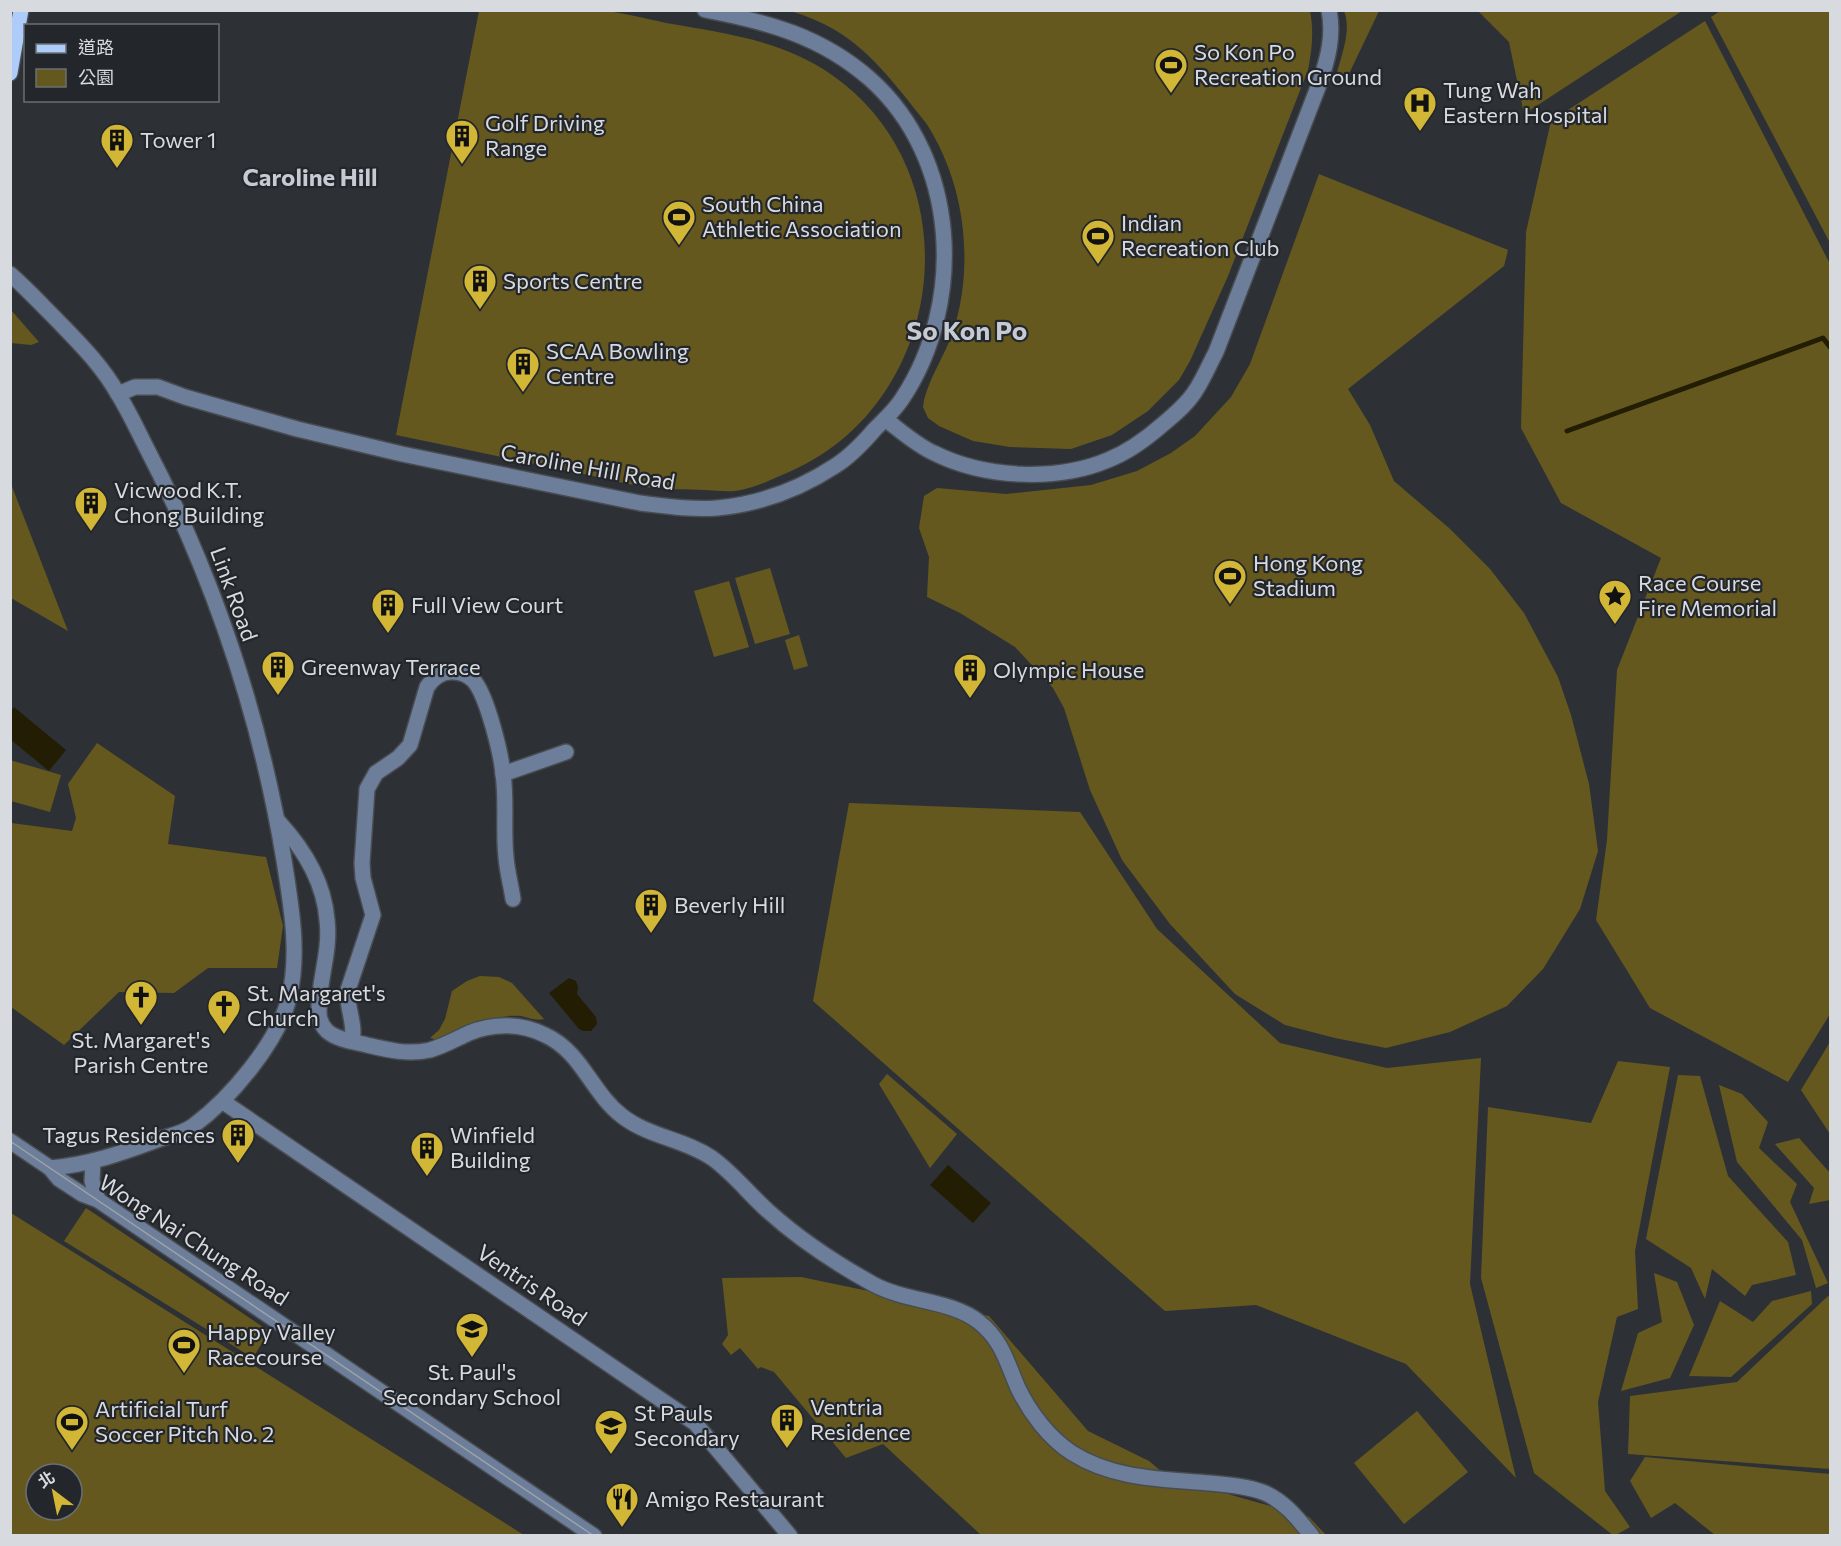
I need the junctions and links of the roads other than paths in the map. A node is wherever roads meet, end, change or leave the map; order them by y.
1 (21, 10) edge
2 (705, 10) edge
3 (1329, 10) edge
4 (10, 73) edge
5 (12, 274) edge
6 (118, 394) junction
7 (885, 419) junction
8 (566, 752) dead end
9 (503, 774) junction
10 (278, 821) junction
11 (513, 898) dead end
12 (352, 1041) junction
13 (222, 1101) junction
14 (10, 1141) edge
15 (93, 1161) junction
16 (50, 1168) junction
17 (98, 1200) junction
18 (594, 1536) edge
19 (789, 1536) edge
20 (1311, 1536) edge

1 - 4 main road
2 - 7 street, Caroline Hill Road
3 - 7 street
5 - 6 street
6 - 7 street, Caroline Hill Road
6 - 10 street, Link Road
8 - 9 street
9 - 11 street
9 - 12 street
10 - 12 street
10 - 13 street, Link Road
12 - 20 street
13 - 15 street, Link Road
13 - 19 street, Ventris Road
14 - 16 street, Wong Nai Chung Road
15 - 16 street, Link Road
15 - 17 street
16 - 17 street, Wong Nai Chung Road
17 - 18 street, Wong Nai Chung Road

